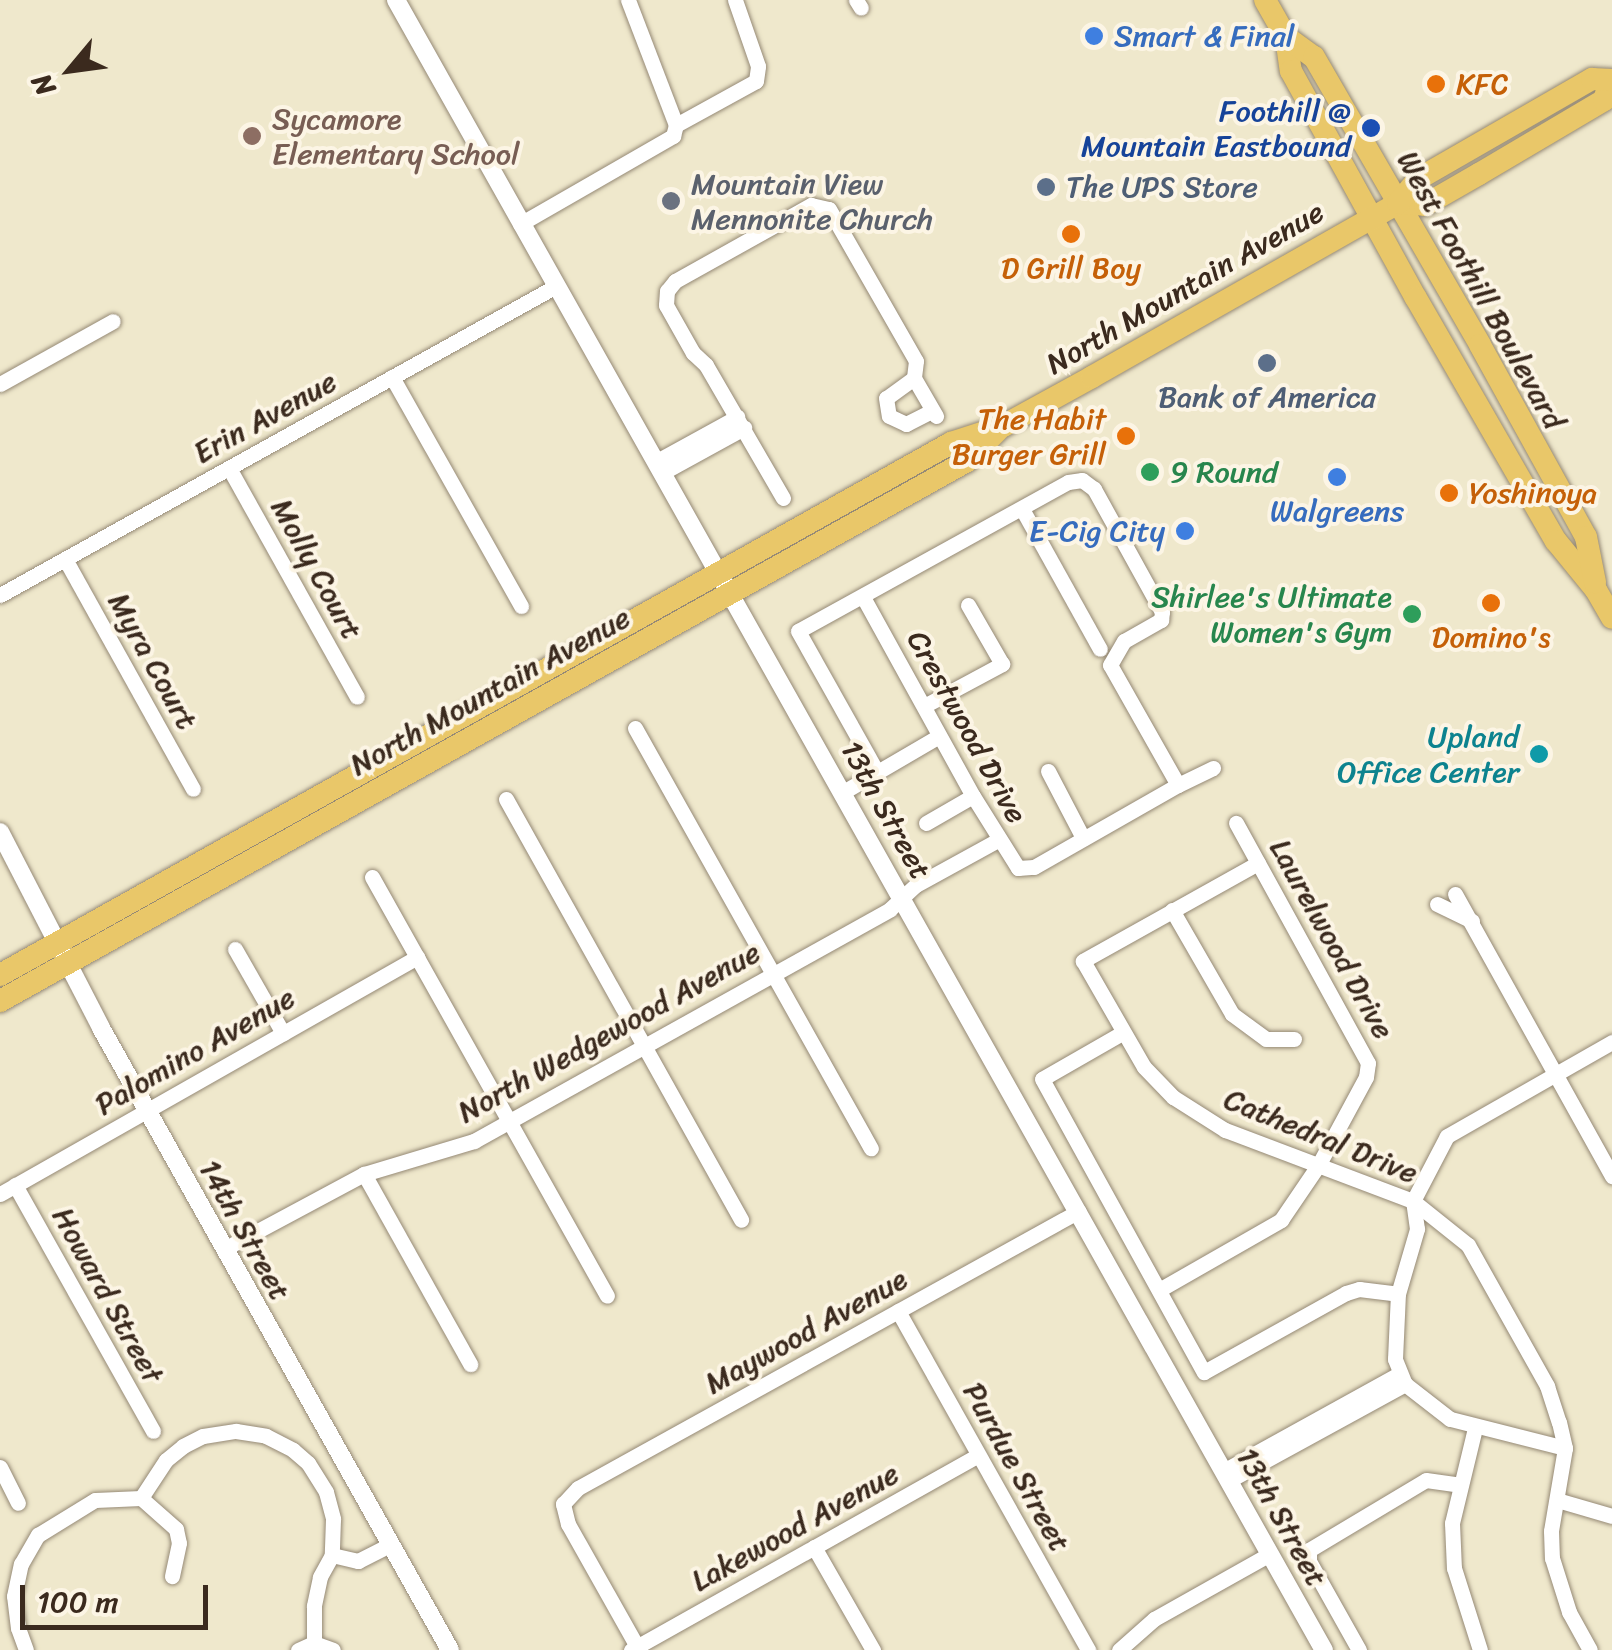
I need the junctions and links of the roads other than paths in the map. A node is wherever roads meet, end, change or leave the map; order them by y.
1 (396, 0) edge
2 (628, 0) edge
3 (735, 0) edge
4 (1265, 0) edge
5 (1286, 37) junction
6 (1611, 80) edge
7 (676, 126) junction
8 (1398, 203) junction
9 (1371, 218) junction
10 (520, 224) junction
11 (556, 286) junction
12 (113, 321) dead end
13 (392, 377) junction
14 (914, 378) junction
15 (0, 384) edge
16 (741, 423) junction
17 (658, 467) junction
18 (229, 468) junction
19 (783, 498) dead end
20 (1022, 509) junction
21 (65, 559) junction
22 (725, 582) junction
23 (1596, 590) junction
24 (0, 596) edge
25 (863, 597) junction
26 (968, 605) dead end
27 (521, 606) dead end
28 (1612, 618) edge
29 (1100, 649) dead end
30 (358, 697) dead end
31 (924, 706) junction
32 (634, 728) dead end
33 (939, 736) junction
34 (1213, 768) dead end
35 (1048, 771) dead end
36 (877, 772) junction
37 (1178, 785) junction
38 (193, 789) dead end
39 (844, 792) junction
40 (972, 796) junction
41 (506, 799) dead end
42 (926, 822) dead end
43 (1236, 823) dead end
44 (0, 832) edge
45 (1084, 838) junction
46 (998, 840) junction
47 (1258, 862) junction
48 (372, 877) dead end
49 (1455, 894) dead end
50 (903, 897) junction
51 (1437, 904) dead end
52 (1172, 910) junction
53 (1472, 920) junction
54 (236, 949) dead end
55 (64, 953) junction
56 (417, 956) junction
57 (774, 974) junction
58 (0, 975) edge
59 (0, 1001) edge
60 (283, 1032) junction
61 (1122, 1033) junction
62 (1294, 1038) dead end
63 (1612, 1042) edge
64 (644, 1048) junction
65 (1556, 1073) junction
66 (148, 1111) junction
67 (508, 1122) junction
68 (872, 1148) dead end
69 (1318, 1164) junction
70 (364, 1174) junction
71 (1612, 1176) edge
72 (8, 1189) edge
73 (1413, 1201) junction
74 (1079, 1211) junction
75 (741, 1220) dead end
76 (224, 1249) junction
77 (1159, 1290) junction
78 (1398, 1294) junction
79 (607, 1296) dead end
80 (898, 1311) junction
81 (470, 1364) dead end
82 (1402, 1379) junction
83 (1475, 1428) junction
84 (153, 1432) dead end
85 (1565, 1448) junction
86 (978, 1455) junction
87 (0, 1467) edge
88 (1227, 1475) junction
89 (1460, 1485) junction
90 (141, 1498) junction
91 (1557, 1500) junction
92 (18, 1503) dead end
93 (1612, 1516) edge
94 (391, 1544) junction
95 (814, 1547) junction
96 (1270, 1554) junction
97 (332, 1555) junction
98 (172, 1576) dead end
99 (306, 1646) edge
100 (636, 1649) edge
101 (26, 1650) edge
102 (333, 1650) edge
103 (450, 1650) edge
104 (873, 1650) edge
105 (1088, 1650) edge
106 (1119, 1650) edge
107 (1324, 1650) edge
108 (1360, 1650) edge
109 (1480, 1650) edge
110 (1590, 1650) edge

1 - 10 street, 13th Street
2 - 7 street
3 - 7 street
4 - 5 main road, West Foothill Boulevard
5 - 8 main road, West Foothill Boulevard
5 - 9 main road, West Foothill Boulevard
6 - 8 main road, North Mountain Avenue
7 - 10 street
8 - 9 main road, North Mountain Avenue
8 - 23 main road, West Foothill Boulevard
9 - 22 main road, North Mountain Avenue
9 - 23 main road, West Foothill Boulevard
10 - 11 street, 13th Street
11 - 13 street, Erin Avenue
11 - 17 street, 13th Street
12 - 15 street
13 - 18 street, Erin Avenue
13 - 27 street
14 - 14 street
14 - 16 street
16 - 17 street
16 - 19 street
17 - 22 street, 13th Street
18 - 21 street, Erin Avenue
18 - 30 street, Molly Court
20 - 25 street
20 - 29 street
20 - 37 street
21 - 24 street, Erin Avenue
21 - 38 street, Myra Court
22 - 39 street, 13th Street
22 - 55 main road, North Mountain Avenue
23 - 28 main road, West Foothill Boulevard
25 - 31 street, Crestwood Drive
25 - 36 street
26 - 31 street
31 - 33 street, Crestwood Drive
32 - 57 street
33 - 36 street
33 - 40 street, Crestwood Drive
34 - 37 street
35 - 45 street
36 - 39 street
37 - 45 street
39 - 50 street, 13th Street
40 - 42 street
40 - 46 street, Crestwood Drive
41 - 64 street
43 - 47 street, Laurelwood Drive
44 - 55 street, 14th Street
45 - 46 street, Crestwood Drive
46 - 50 street, North Wedgewood Avenue
47 - 52 street
47 - 69 street, Laurelwood Drive
48 - 56 street
49 - 53 street
50 - 57 street, North Wedgewood Avenue
50 - 74 street, 13th Street
51 - 53 street
52 - 61 street, Cathedral Drive
52 - 62 street
53 - 65 street
54 - 60 street
55 - 58 main road, North Mountain Avenue
55 - 59 main road, North Mountain Avenue
55 - 66 street, 14th Street
56 - 60 street, Palomino Avenue
56 - 67 street
57 - 64 street, North Wedgewood Avenue
57 - 68 street
60 - 66 street, Palomino Avenue
61 - 69 street, Cathedral Drive
61 - 77 street
63 - 65 street
64 - 67 street, North Wedgewood Avenue
64 - 75 street
65 - 71 street
65 - 73 street
66 - 72 street, Palomino Avenue
66 - 76 street, 14th Street
67 - 70 street, North Wedgewood Avenue
67 - 79 street
69 - 73 street, Cathedral Drive
69 - 77 street, Laurelwood Drive
70 - 76 street, North Wedgewood Avenue
70 - 81 street
72 - 84 street, Howard Street
73 - 78 street
73 - 85 street, Cathedral Drive
74 - 80 street, Maywood Avenue
74 - 88 street, 13th Street
76 - 94 street, 14th Street
77 - 78 street
78 - 82 street
80 - 86 street, Purdue Street
80 - 100 street, Maywood Avenue
82 - 83 street
82 - 88 street
83 - 85 street
83 - 89 street
85 - 91 street, Cathedral Drive
86 - 95 street, Lakewood Avenue
86 - 105 street, Purdue Street
87 - 92 street
88 - 96 street, 13th Street
89 - 108 street
89 - 109 street
90 - 97 street
90 - 98 street
90 - 101 street
91 - 93 street
91 - 110 street, Cathedral Drive
94 - 97 street
94 - 103 street, 14th Street
95 - 100 street, Lakewood Avenue
95 - 104 street
96 - 106 street
96 - 107 street, 13th Street
97 - 99 street
99 - 102 street

